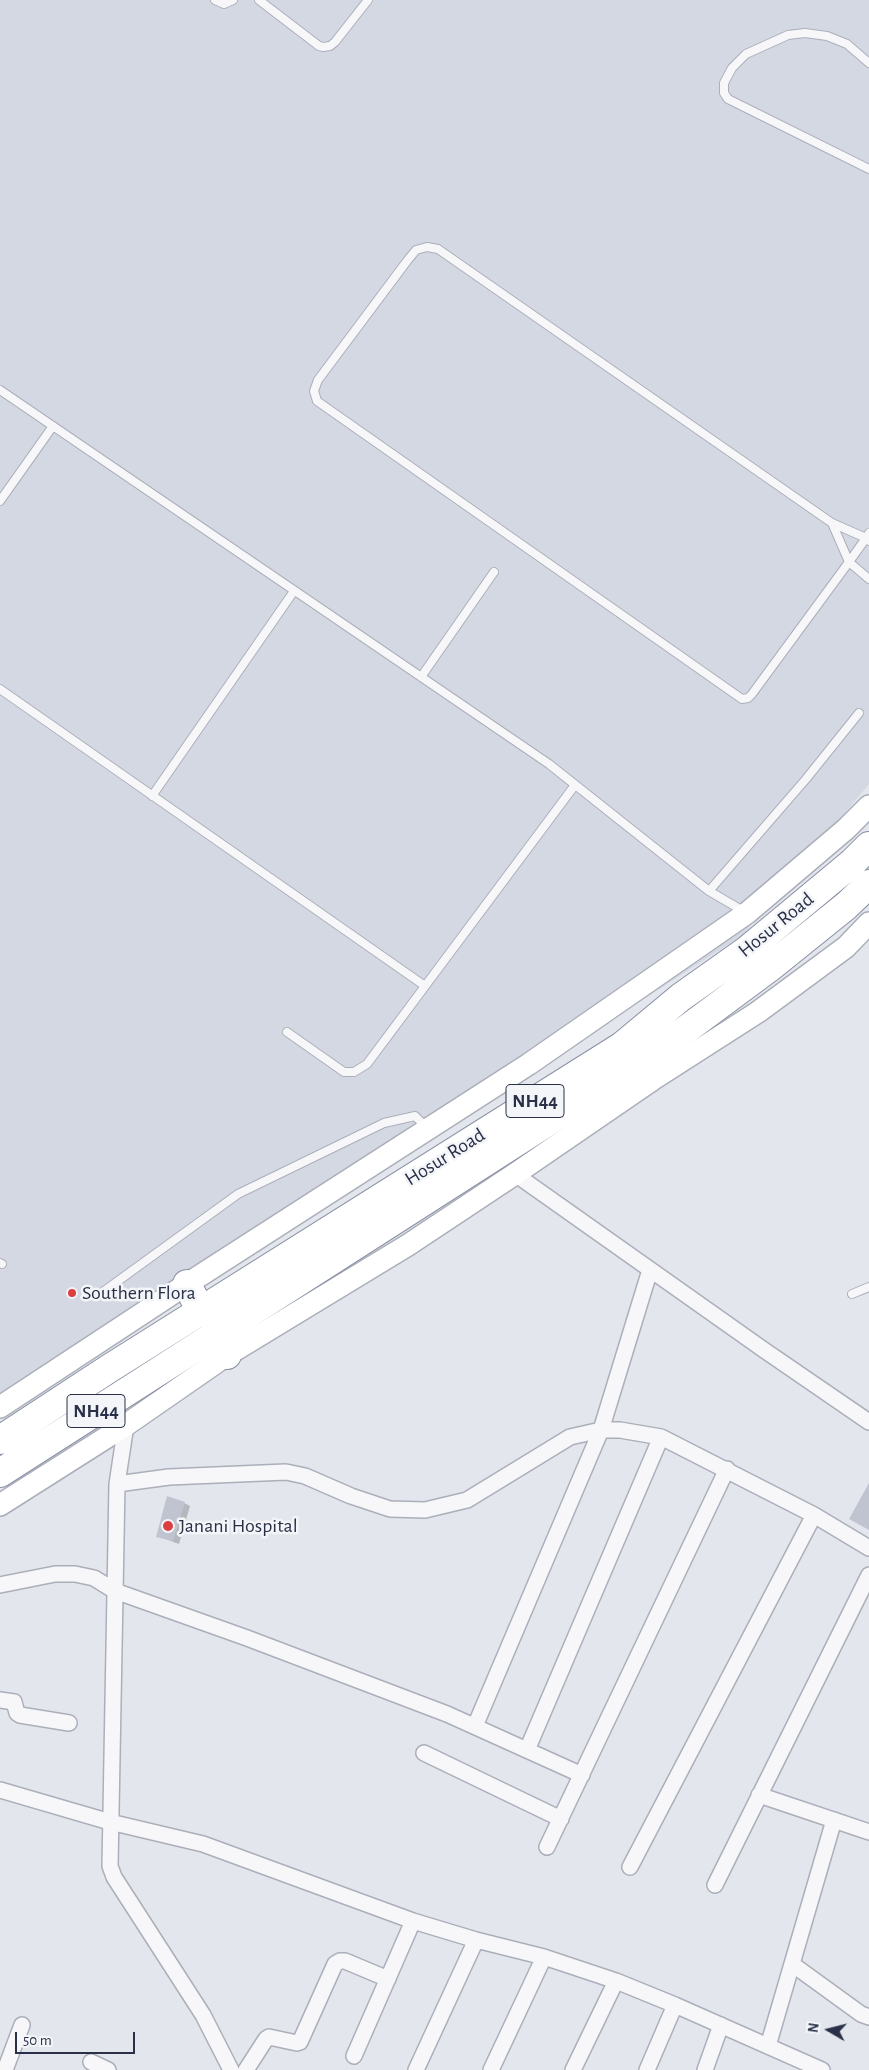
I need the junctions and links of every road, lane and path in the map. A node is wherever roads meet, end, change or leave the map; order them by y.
1 (215, 0) edge
2 (233, 0) edge
3 (259, 0) edge
4 (368, 0) edge
5 (869, 63) edge
6 (869, 169) edge
7 (0, 390) edge
8 (53, 426) junction
9 (0, 501) edge
10 (832, 523) junction
11 (868, 537) edge
12 (849, 562) junction
13 (494, 572) dead end
14 (869, 579) edge
15 (294, 591) junction
16 (421, 677) junction
17 (0, 689) edge
18 (859, 713) dead end
19 (574, 785) junction
20 (152, 796) junction
21 (869, 806) edge
22 (869, 846) edge
23 (869, 884) edge
24 (709, 891) junction
25 (747, 913) junction
26 (869, 923) edge
27 (425, 986) junction
28 (287, 1032) dead end
29 (429, 1130) junction
30 (515, 1174) junction
31 (650, 1270) junction
32 (187, 1284) junction
33 (869, 1287) edge
34 (100, 1294) dead end
35 (852, 1294) dead end
36 (201, 1312) junction
37 (226, 1327) junction
38 (228, 1354) junction
39 (0, 1407) edge
40 (869, 1422) edge
41 (126, 1426) junction
42 (600, 1430) junction
43 (661, 1437) junction
44 (0, 1440) edge
45 (727, 1469) junction
46 (0, 1473) edge
47 (117, 1484) junction
48 (0, 1505) edge
49 (814, 1515) junction
50 (869, 1548) edge
51 (869, 1575) edge
52 (0, 1585) edge
53 (115, 1591) junction
54 (864, 1600) edge
55 (0, 1700) edge
56 (69, 1723) dead end
57 (475, 1726) junction
58 (527, 1750) junction
59 (424, 1753) dead end
60 (582, 1774) junction
61 (0, 1790) edge
62 (759, 1796) junction
63 (562, 1818) junction
64 (834, 1820) junction
65 (110, 1822) junction
66 (869, 1832) edge
67 (547, 1848) dead end
68 (630, 1867) dead end
69 (715, 1885) dead end
70 (413, 1921) junction
71 (476, 1940) junction
72 (544, 1957) junction
73 (792, 1964) junction
74 (388, 1979) junction
75 (616, 1981) junction
76 (676, 2005) junction
77 (869, 2017) edge
78 (22, 2025) dead end
79 (721, 2025) junction
80 (768, 2046) junction
81 (354, 2056) dead end
82 (91, 2062) dead end
83 (5, 2070) edge
84 (108, 2070) edge
85 (231, 2070) edge
86 (246, 2070) edge
87 (416, 2070) edge
88 (491, 2070) edge
89 (573, 2070) edge
90 (647, 2070) edge
91 (705, 2070) edge
92 (822, 2070) edge

1 - 2 lane
3 - 4 lane
5 - 6 lane
7 - 8 lane
8 - 9 lane
8 - 15 lane
10 - 11 lane
10 - 12 lane
10 - 12 lane
11 - 12 lane
12 - 14 lane
13 - 16 lane
15 - 16 lane
15 - 20 lane
16 - 19 lane
17 - 20 lane
18 - 24 lane
19 - 24 lane
19 - 27 lane
20 - 27 lane
21 - 25 street
22 - 36 highway, Hosur Road / NH44
23 - 37 highway, Hosur Road / NH44
24 - 25 lane
25 - 29 street
26 - 30 street
27 - 28 lane
29 - 32 street
29 - 34 lane
30 - 31 street
30 - 38 street
31 - 40 street
31 - 42 street
32 - 36 highway
32 - 39 street
33 - 35 lane
36 - 44 highway, Hosur Road / NH44
37 - 38 highway
37 - 46 highway, Hosur Road / NH44
38 - 41 street
41 - 47 street
41 - 48 street
42 - 43 street
42 - 47 street
42 - 57 street
43 - 45 street
43 - 58 street
45 - 49 street
45 - 60 street
47 - 53 street
49 - 50 street
49 - 68 street
51 - 54 street
52 - 53 street
53 - 57 street
53 - 65 street
54 - 62 street
55 - 56 street
57 - 58 street
58 - 60 street
59 - 63 street
60 - 63 street
61 - 65 street
62 - 64 street
62 - 69 street
63 - 67 street
64 - 66 street
64 - 73 street
65 - 70 street
65 - 85 street
70 - 71 street
70 - 74 street
71 - 72 street
71 - 87 street
72 - 75 street
72 - 88 street
73 - 77 street
73 - 80 street
74 - 81 street
74 - 86 street
75 - 76 street
75 - 89 street
76 - 79 street
76 - 90 street
78 - 83 street
79 - 80 street
79 - 91 street
80 - 92 street
82 - 84 street

